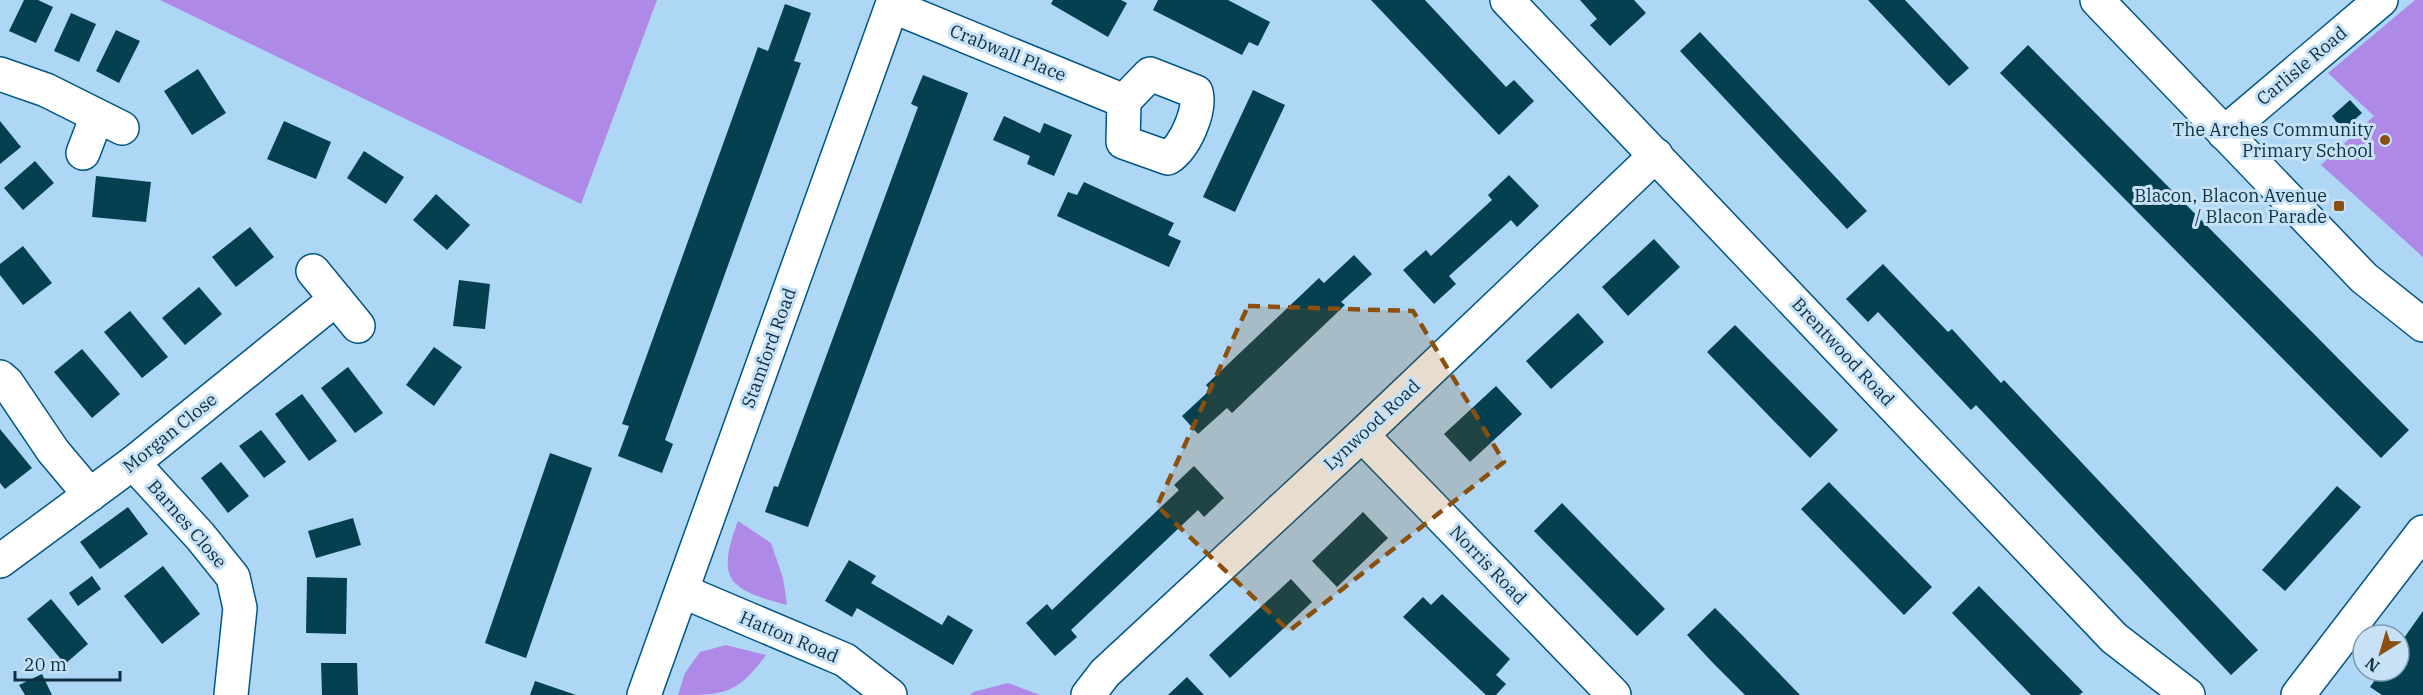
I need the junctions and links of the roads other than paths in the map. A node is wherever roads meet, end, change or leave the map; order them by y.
1 (1507, 0) edge
2 (2097, 0) edge
3 (2381, 0) edge
4 (893, 3) edge
5 (0, 74) edge
6 (1124, 101) dead end
7 (2224, 133) junction
8 (82, 153) dead end
9 (1656, 155) junction
10 (313, 271) dead end
11 (336, 299) junction
12 (2423, 325) edge
13 (358, 326) dead end
14 (0, 377) edge
15 (1362, 435) junction
16 (133, 463) junction
17 (90, 495) junction
18 (2418, 548) edge
19 (0, 561) edge
20 (682, 591) junction
21 (231, 695) edge
22 (644, 695) edge
23 (890, 695) edge
24 (1088, 695) edge
25 (1614, 695) edge
26 (2188, 695) edge
27 (2298, 695) edge

1 - 9 street, Brentwood Road
2 - 7 street
3 - 7 street, Carlisle Road
4 - 6 street, Crabwall Place
4 - 20 street, Stamford Road
5 - 8 street
7 - 12 street
9 - 15 street, Lynwood Road
9 - 26 street, Brentwood Road
10 - 11 street
11 - 13 street
11 - 16 street, Morgan Close
14 - 17 street
15 - 24 street, Lynwood Road
15 - 25 street, Norris Road
16 - 17 street, Morgan Close
16 - 21 street, Barnes Close
17 - 19 street, Morgan Close
18 - 27 street
20 - 22 street, Stamford Road
20 - 23 street, Hatton Road

